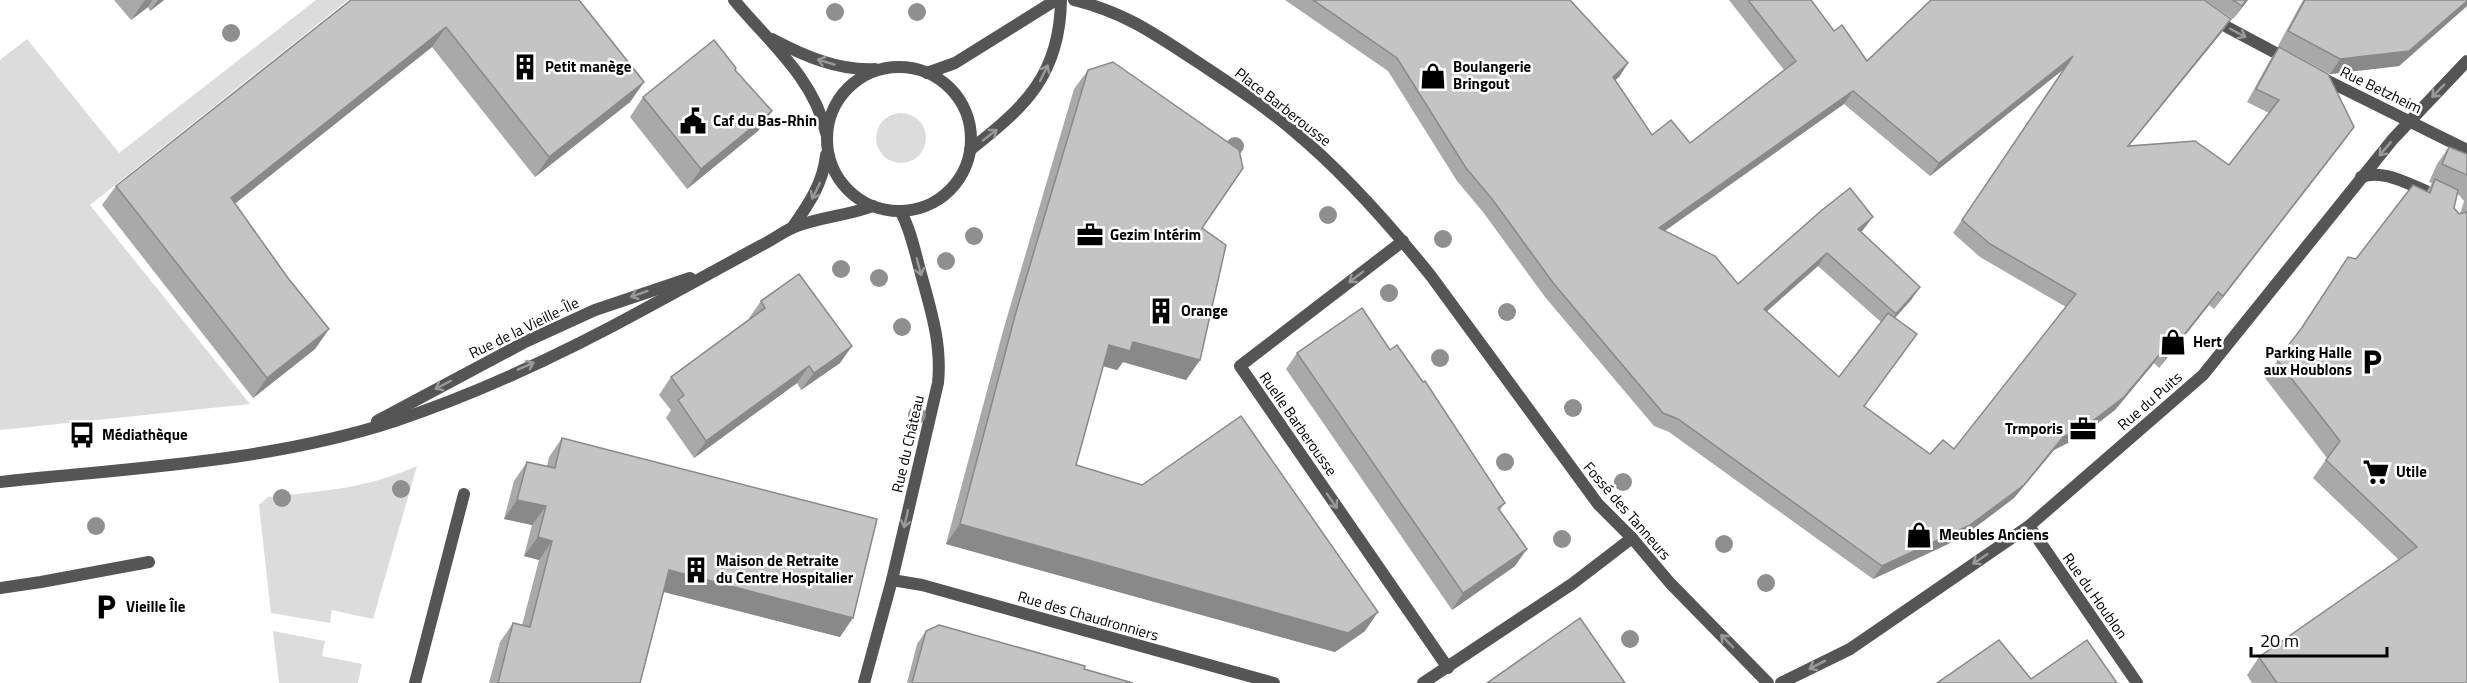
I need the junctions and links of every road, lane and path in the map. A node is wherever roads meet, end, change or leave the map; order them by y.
1 (734, 0) edge
2 (1056, 0) edge
3 (1061, 0) edge
4 (1074, 0) edge
5 (2190, 0) edge
6 (763, 34) junction
7 (2467, 61) edge
8 (884, 69) junction
9 (927, 73) junction
10 (2409, 121) junction
11 (827, 143) junction
12 (970, 150) junction
13 (2467, 150) edge
14 (2361, 177) junction
15 (2441, 197) edge
16 (873, 206) junction
17 (902, 212) junction
18 (791, 228) junction
19 (1403, 241) junction
20 (714, 270) junction
21 (1480, 344) joint
22 (354, 432) junction
23 (0, 482) edge
24 (464, 494) dead end
25 (2029, 526) junction
26 (1632, 538) junction
27 (149, 561) dead end
28 (892, 580) junction
29 (0, 588) edge
30 (1448, 668) junction
31 (415, 683) edge
32 (864, 683) edge
33 (1274, 683) edge
34 (1423, 683) edge
35 (1768, 683) edge
36 (1781, 683) edge
37 (2137, 683) edge

1 - 6 street
2 - 9 street
12 -> 3 street
4 - 19 street, Place Barberousse
5 -> 10 street, Rue Betzheim
8 -> 6 street
6 - 11 street
7 -> 10 street, Rue du Puits
8 - 9 street
8 - 11 street
9 - 12 street
10 - 13 street, Rue Betzheim
10 -> 14 street, Rue du Puits
11 - 16 street
11 -> 18 street
12 - 17 street
14 - 15 street
14 - 25 street, Rue du Puits
16 - 17 street
16 - 18 street, Rue de la Vieille-Île
17 -> 28 street, Rue du Château
18 - 20 street, Rue de la Vieille-Île
19 - 21 street, Place Barberousse
19 -> 30 street, Ruelle Barberousse
20 -> 22 street, Rue de la Vieille-Île
22 -> 20 street, Rue de la Vieille-Île
21 - 26 street, Fossé des Tanneurs
22 - 23 street, Rue de la Vieille-Île
24 - 31 street
25 -> 36 street, Rue du Puits
25 - 37 street, Rue du Houblon
26 - 30 street
35 -> 26 street, Fossé des Tanneurs
27 - 29 street
28 - 32 street, Rue du Château
28 - 33 street, Rue des Chaudronniers
30 - 34 street

